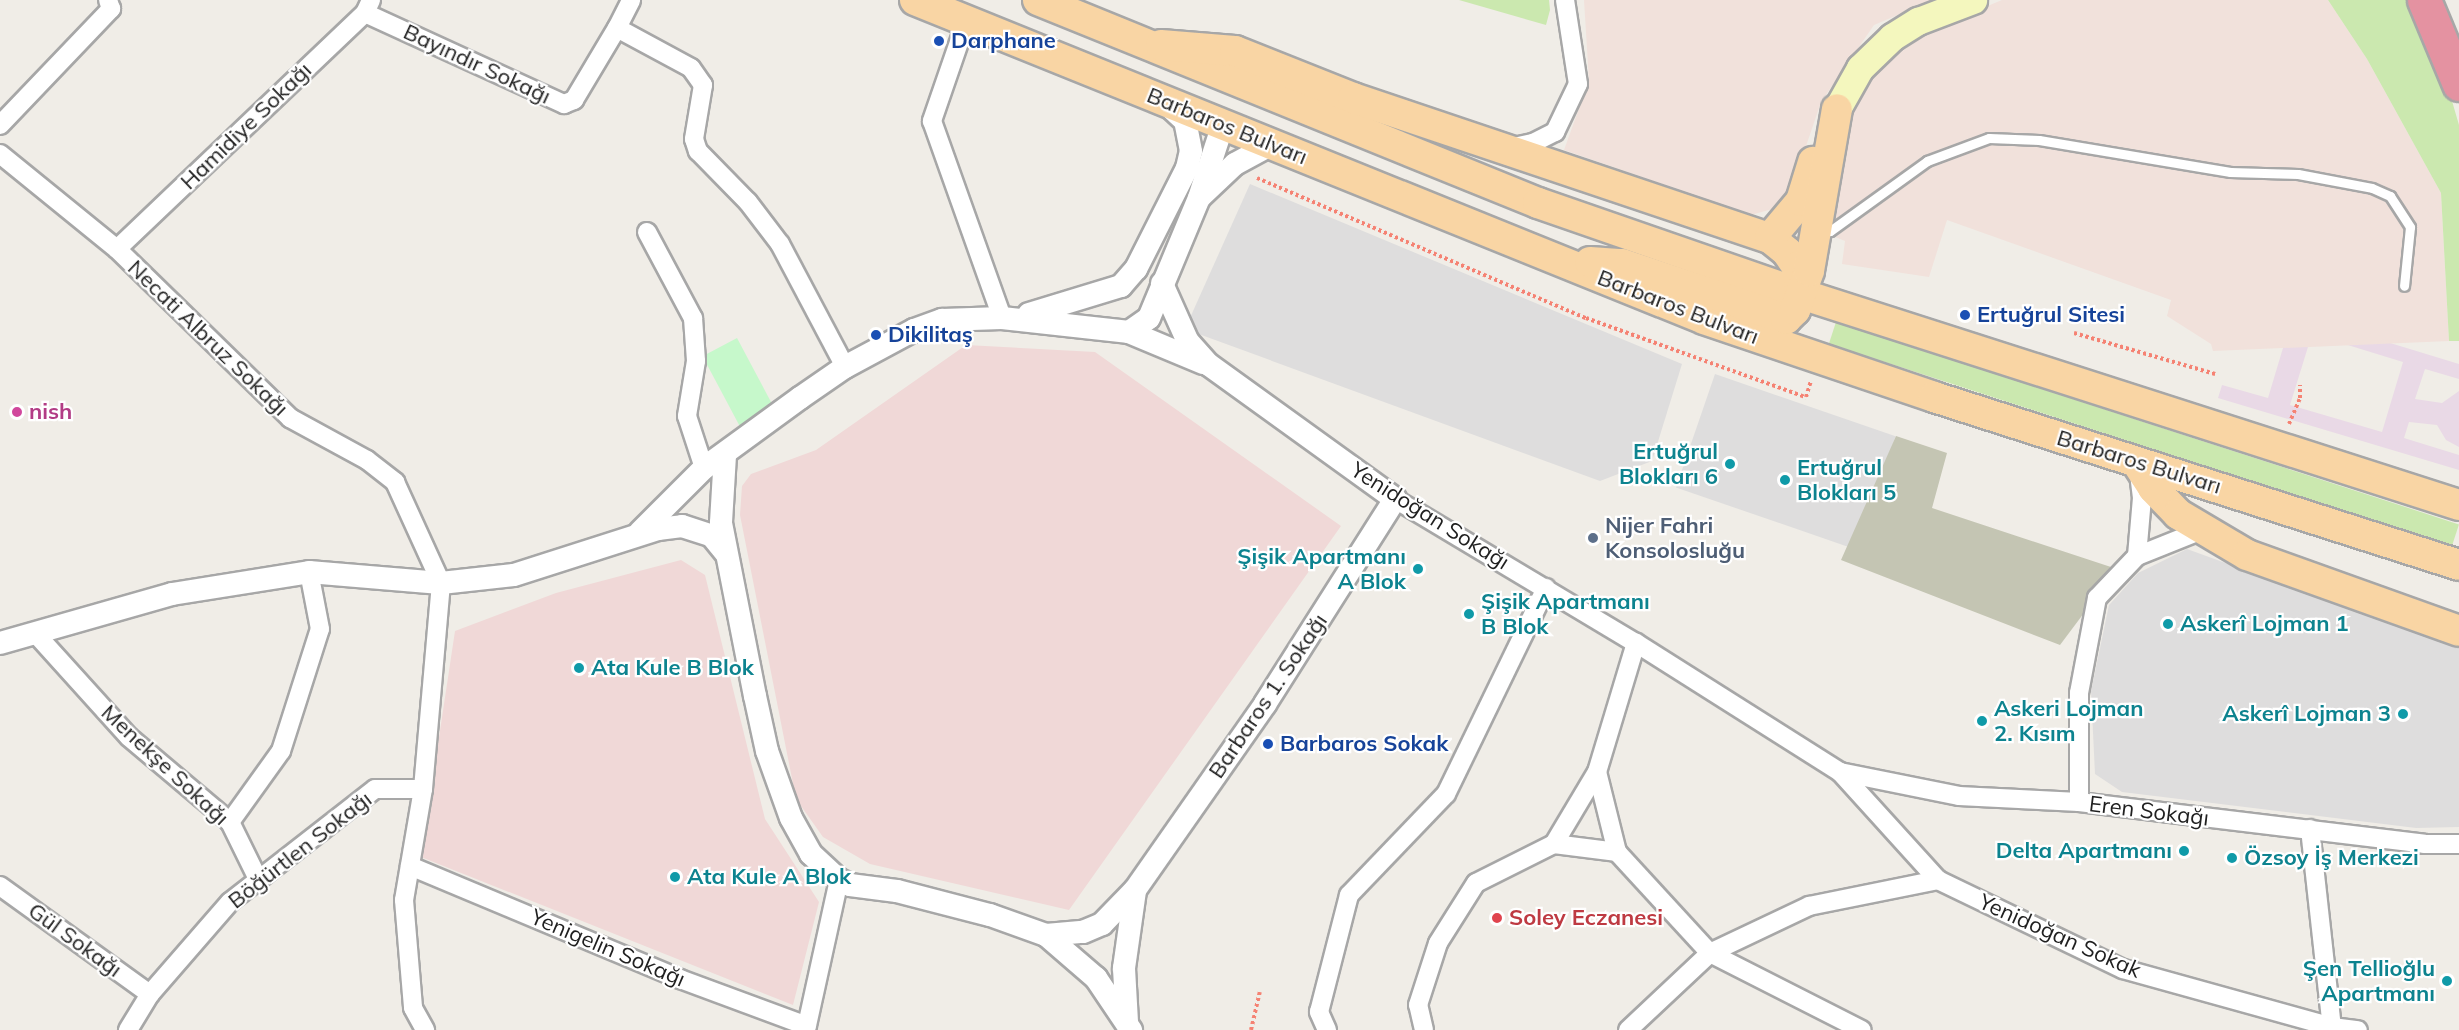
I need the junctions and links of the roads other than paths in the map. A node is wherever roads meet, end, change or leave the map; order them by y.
1 (108, 0) edge
2 (631, 0) edge
3 (915, 0) edge
4 (1038, 0) edge
5 (1565, 0) edge
6 (1973, 0) edge
7 (2424, 0) edge
8 (368, 6) edge
9 (966, 22) junction
10 (617, 28) junction
11 (1145, 45) junction
12 (1216, 75) junction
13 (2459, 84) edge
14 (1161, 99) junction
15 (1374, 105) junction
16 (1837, 109) junction
17 (1339, 120) junction
18 (1223, 124) junction
19 (0, 126) edge
20 (1272, 144) junction
21 (1501, 149) junction
22 (0, 154) edge
23 (1340, 172) junction
24 (1199, 198) junction
25 (647, 232) dead end
26 (1817, 233) junction
27 (1770, 238) junction
28 (117, 249) junction
29 (1569, 266) junction
30 (1162, 285) junction
31 (2404, 286) dead end
32 (1801, 294) junction
33 (1002, 318) junction
34 (1129, 332) junction
35 (1209, 365) junction
36 (845, 367) junction
37 (725, 455) junction
38 (2137, 463) junction
39 (704, 468) junction
40 (1395, 499) junction
41 (2457, 504) edge
42 (2202, 530) junction
43 (640, 532) junction
44 (726, 553) junction
45 (2137, 556) junction
46 (2451, 562) edge
47 (309, 572) junction
48 (441, 583) junction
49 (1546, 588) junction
50 (2459, 631) edge
51 (35, 633) junction
52 (0, 643) edge
53 (1636, 643) junction
54 (1598, 772) junction
55 (1840, 772) junction
56 (423, 789) junction
57 (2079, 802) junction
58 (230, 822) junction
59 (2310, 829) junction
60 (1554, 844) junction
61 (2459, 844) edge
62 (1617, 852) junction
63 (410, 866) junction
64 (258, 879) junction
65 (839, 880) junction
66 (1938, 880) junction
67 (0, 886) edge
68 (1135, 890) junction
69 (1046, 935) junction
70 (1710, 953) junction
71 (150, 994) junction
72 (2332, 1027) junction
73 (807, 1028) edge
74 (1129, 1028) edge
75 (128, 1030) edge
76 (425, 1030) edge
77 (1327, 1030) edge
78 (1424, 1030) edge
79 (1628, 1030) edge
80 (1862, 1030) edge
81 (2358, 1030) edge

1 - 19 street
2 - 10 street, Bayındır Sokağı
3 - 9 main road, Barbaros Bulvarı
4 - 11 main road, Barbaros Bulvarı
5 - 21 street
6 - 16 main road
7 - 13 highway
8 - 10 street, Bayındır Sokağı
8 - 28 street, Hamidiye Sokağı
9 - 14 main road, Barbaros Bulvarı
9 - 33 street
10 - 36 street
11 - 12 main road, Barbaros Bulvarı
11 - 15 main road
12 - 17 main road, Barbaros Bulvarı
12 - 18 main road
14 - 18 main road, Barbaros Bulvarı
14 - 33 street
15 - 17 main road
15 - 21 main road
16 - 26 main road
16 - 27 main road
17 - 23 main road
17 - 32 main road, Barbaros Bulvarı
18 - 20 main road, Barbaros Bulvarı
18 - 24 street
20 - 23 main road, Barbaros Bulvarı
20 - 24 street
21 - 27 main road
22 - 28 street, Necati Albruz Sokağı
23 - 29 main road, Barbaros Bulvarı
24 - 30 street
25 - 39 street
26 - 31 lane
26 - 32 main road
27 - 32 main road
28 - 48 street, Necati Albruz Sokağı
29 - 32 main road
29 - 38 main road, Barbaros Bulvarı
30 - 34 street
30 - 35 street
32 - 41 main road, Barbaros Bulvarı
33 - 34 street
33 - 36 street
34 - 35 street
35 - 40 street, Yenidoğan Sokağı
36 - 37 street
37 - 39 street
37 - 44 street
38 - 42 main road
38 - 45 street
38 - 46 main road, Barbaros Bulvarı
39 - 43 street
40 - 49 street, Yenidoğan Sokağı
40 - 68 street, Barbaros 1. Sokağı
42 - 45 street
42 - 50 main road
43 - 44 street
43 - 48 street
44 - 65 street
45 - 57 street
47 - 48 street
47 - 51 street
47 - 58 street
48 - 56 street
49 - 53 street, Yenidoğan Sokağı
49 - 77 street
51 - 52 street
51 - 58 street, Menekşe Sokağı
53 - 54 street
53 - 55 street, Yenidoğan Sokağı
54 - 60 street
54 - 62 street
55 - 57 street, Eren Sokağı
55 - 66 street, Yenidoğan Sokağı
56 - 63 street
56 - 64 street, Böğürtlen Sokağı
57 - 59 street, Eren Sokağı
58 - 64 street, Menekşe Sokağı
59 - 61 street, Eren Sokağı
59 - 72 street
60 - 62 street
60 - 78 street
62 - 70 street
63 - 73 street, Yenigelin Sokağı
63 - 76 street
64 - 71 street, Böğürtlen Sokağı
65 - 69 street
65 - 73 street, Yenigelin Sokağı
66 - 70 street
66 - 72 street, Yenidoğan Sokak
67 - 71 street, Gül Sokağı
68 - 69 street, Barbaros 1. Sokağı
68 - 74 street
69 - 74 street
70 - 79 street
70 - 80 street
71 - 75 street, Böğürtlen Sokağı
72 - 81 street, Yenidoğan Sokak

